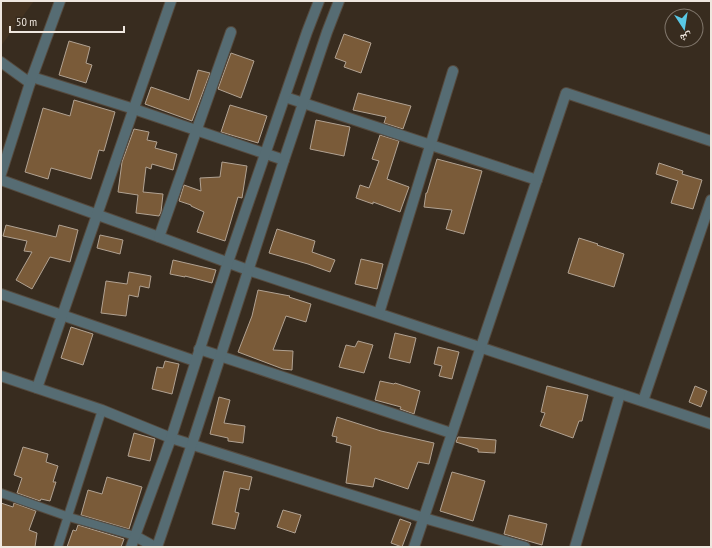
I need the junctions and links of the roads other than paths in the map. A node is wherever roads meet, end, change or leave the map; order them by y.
1 (60, 1) edge
2 (171, 1) edge
3 (319, 1) edge
4 (339, 1) edge
5 (231, 32) dead end
6 (1, 62) edge
7 (454, 71) dead end
8 (31, 80) junction
9 (285, 97) junction
10 (303, 103) junction
11 (134, 109) junction
12 (197, 130) junction
13 (711, 141) edge
14 (430, 145) junction
15 (266, 154) junction
16 (284, 160) junction
17 (1, 174) edge
18 (1, 180) edge
19 (537, 180) junction
20 (711, 200) edge
21 (97, 215) junction
22 (159, 237) junction
23 (228, 262) junction
24 (248, 270) junction
25 (1, 294) edge
26 (379, 313) junction
27 (62, 315) junction
28 (480, 347) junction
29 (200, 349) junction
30 (220, 356) junction
31 (195, 361) junction
32 (1, 376) edge
33 (37, 388) junction
34 (620, 394) junction
35 (643, 401) junction
36 (102, 410) junction
37 (711, 424) edge
38 (452, 433) junction
39 (171, 438) junction
40 (192, 444) junction
41 (1, 493) edge
42 (69, 517) junction
43 (424, 518) junction
44 (135, 536) junction
45 (58, 547) edge
46 (131, 547) edge
47 (156, 547) edge
48 (414, 547) edge
49 (525, 547) edge
50 (575, 547) edge

1 - 8 street
2 - 11 street
3 - 9 street
4 - 10 street
5 - 12 street
6 - 8 street
7 - 14 street
8 - 11 street
8 - 17 street
9 - 10 street
9 - 15 street
10 - 14 street
10 - 16 street
11 - 12 street
11 - 21 street
12 - 15 street
12 - 22 street
13 - 19 street
14 - 19 street
14 - 26 street
15 - 16 street
15 - 23 street
16 - 24 street
18 - 21 street
19 - 28 street
20 - 35 street
21 - 22 street
21 - 27 street
22 - 23 street
23 - 24 street
23 - 29 street
24 - 26 street
24 - 30 street
25 - 27 street
26 - 28 street
27 - 31 street
27 - 33 street
28 - 34 street
28 - 38 street
29 - 30 street
29 - 31 street
30 - 38 street
30 - 40 street
31 - 39 street
32 - 33 street
33 - 36 street
34 - 35 street
34 - 50 street
35 - 37 street
36 - 39 street
36 - 42 lane
38 - 43 street
39 - 40 street
39 - 44 street
40 - 43 street
40 - 47 street
41 - 42 lane
42 - 44 lane
42 - 45 lane
43 - 48 street
43 - 49 street
44 - 46 street
44 - 47 street

